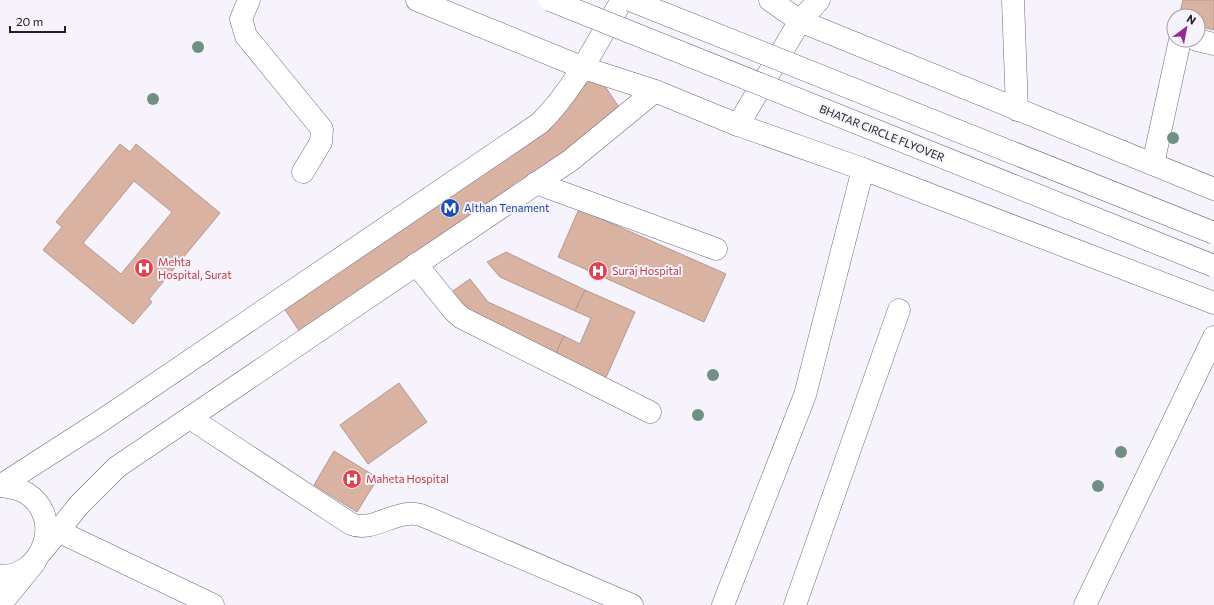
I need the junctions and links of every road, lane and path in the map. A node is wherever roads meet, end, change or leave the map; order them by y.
1 (249, 0) edge
2 (417, 0) edge
3 (550, 0) edge
4 (622, 0) edge
5 (630, 0) edge
6 (770, 0) edge
7 (819, 0) edge
8 (1013, 0) edge
9 (800, 21) junction
10 (1178, 48) edge
11 (582, 67) junction
12 (655, 91) junction
13 (1018, 110) junction
14 (738, 125) junction
15 (1153, 164) junction
16 (863, 169) junction
17 (303, 172) dead end
18 (536, 183) junction
19 (1214, 189) edge
20 (1214, 233) edge
21 (716, 249) dead end
22 (416, 264) junction
23 (1214, 266) edge
24 (1214, 303) edge
25 (899, 310) dead end
26 (1214, 337) edge
27 (650, 412) dead end
28 (190, 418) junction
29 (0, 486) edge
30 (58, 532) junction
31 (39, 556) junction
32 (0, 576) edge
33 (0, 605) edge
34 (213, 605) edge
35 (632, 605) edge
36 (723, 605) edge
37 (795, 605) edge
38 (1085, 605) edge

1 - 17 main road
2 - 11 main road
3 - 23 main road, BHATAR CIRCLE FLYOVER, bridge
4 - 11 main road
5 - 20 main road, bridge
6 - 9 main road
7 - 9 main road
8 - 13 main road
9 - 13 main road
9 - 14 main road
10 - 15 main road
11 - 12 main road
11 - 29 main road
12 - 14 main road
12 - 18 main road
13 - 15 main road
14 - 16 main road
15 - 19 main road
16 - 24 main road
16 - 36 main road
18 - 21 main road
18 - 22 main road
22 - 27 main road
22 - 28 main road
25 - 37 main road
26 - 38 main road
28 - 30 main road
28 - 35 main road
29 - 31 main road
30 - 31 main road
30 - 34 main road
31 - 32 main road
31 - 33 main road

